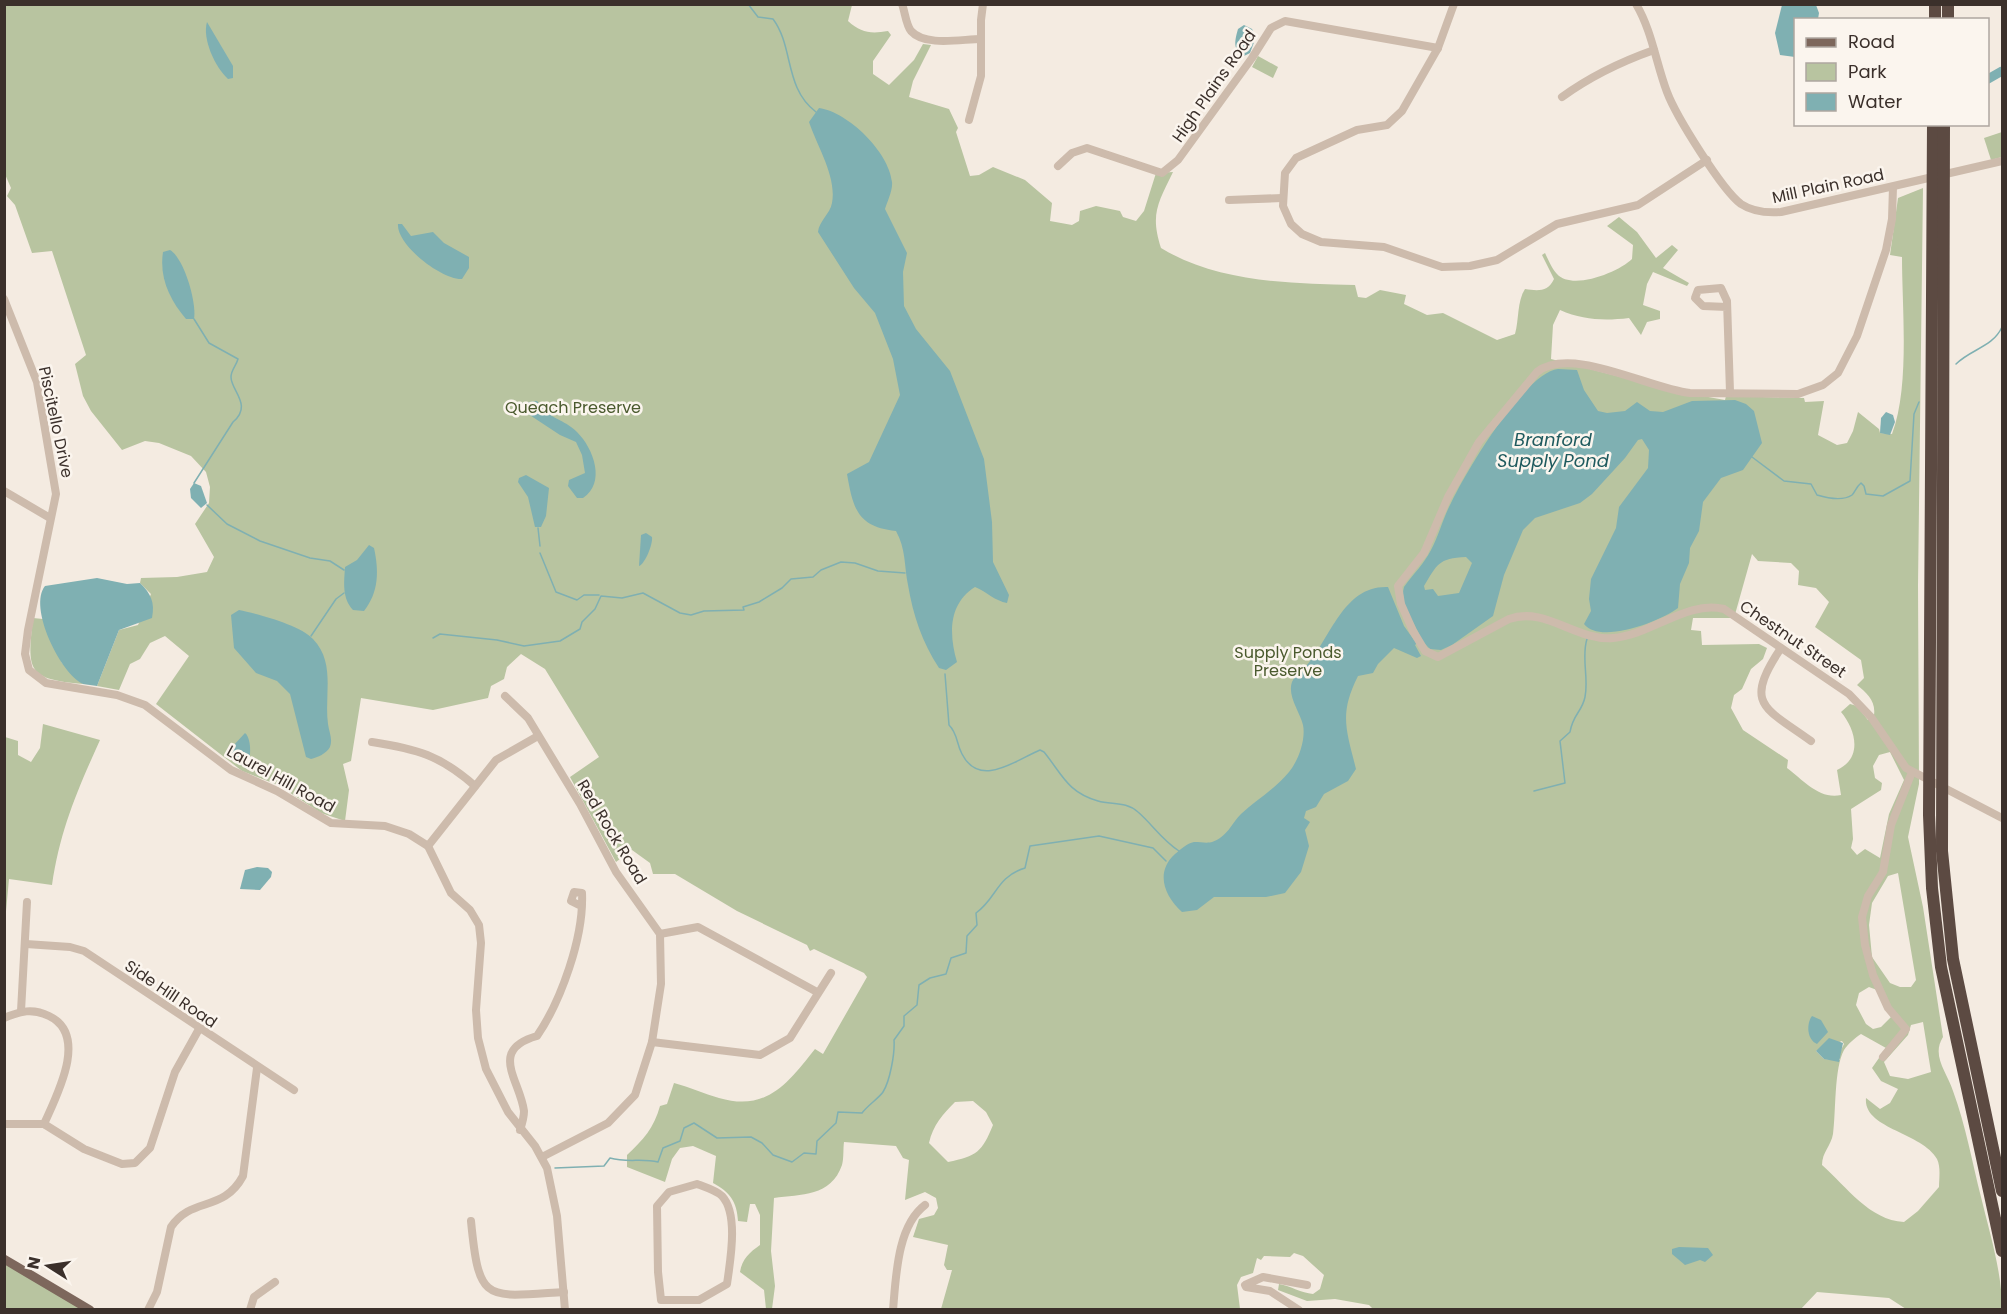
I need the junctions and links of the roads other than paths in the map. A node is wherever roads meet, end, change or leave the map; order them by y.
1 (902, 4) edge
2 (983, 4) edge
3 (1454, 4) edge
4 (1636, 4) edge
5 (981, 39) junction
6 (1438, 48) junction
7 (1654, 50) junction
8 (1562, 97) dead end
9 (969, 120) dead end
10 (1933, 126) edge
11 (1944, 126) edge
12 (1707, 159) junction
13 (2002, 161) edge
14 (1058, 166) dead end
15 (1935, 179) junction
16 (1893, 187) junction
17 (1282, 198) junction
18 (1229, 200) dead end
19 (4, 299) edge
20 (1727, 307) dead end
21 (1730, 392) junction
22 (4, 491) edge
23 (50, 518) junction
24 (1781, 648) junction
25 (505, 696) dead end
26 (538, 736) junction
27 (1811, 741) dead end
28 (372, 742) dead end
29 (1911, 772) junction
30 (475, 786) junction
31 (2002, 818) edge
32 (428, 846) junction
33 (27, 902) dead end
34 (581, 906) dead end
35 (660, 934) junction
36 (26, 944) junction
37 (831, 973) dead end
38 (817, 993) junction
39 (21, 1011) junction
40 (4, 1018) edge
41 (199, 1029) junction
42 (652, 1042) junction
43 (1883, 1057) dead end
44 (257, 1068) junction
45 (294, 1090) dead end
46 (4, 1124) edge
47 (44, 1124) junction
48 (520, 1130) junction
49 (542, 1157) junction
50 (2002, 1191) edge
51 (925, 1205) dead end
52 (471, 1221) dead end
53 (2002, 1251) edge
54 (4, 1259) edge
55 (275, 1282) dead end
56 (1306, 1286) dead end
57 (564, 1292) junction
58 (661, 1300) junction
59 (90, 1310) edge
60 (148, 1310) edge
61 (250, 1310) edge
62 (565, 1310) edge
63 (661, 1310) edge
64 (893, 1310) edge
65 (1299, 1310) edge

1 - 5 street
2 - 5 street
3 - 6 street
4 - 7 street, Mill Plain Road
5 - 9 street
6 - 14 street, High Plains Road
6 - 17 street
7 - 8 street
7 - 12 street, Mill Plain Road
10 - 15 highway
11 - 15 highway
12 - 16 street, Mill Plain Road
12 - 17 street
13 - 16 street, Mill Plain Road
15 - 50 highway
15 - 53 highway
16 - 21 street
17 - 18 street
19 - 23 street, Piscitello Drive
20 - 21 street
21 - 24 street, Chestnut Street
22 - 23 street
23 - 32 street, Laurel Hill Road
24 - 27 street
24 - 29 street, Chestnut Street
25 - 26 street, Red Rock Road
26 - 30 street
26 - 35 street, Red Rock Road
28 - 30 street
29 - 31 street, Chestnut Street
29 - 43 street
30 - 32 street
32 - 48 street
33 - 36 street
34 - 48 street
35 - 38 street
35 - 42 street
36 - 39 street
36 - 41 street, Side Hill Road
37 - 38 street
38 - 42 street
39 - 40 street
39 - 47 street
41 - 44 street, Side Hill Road
41 - 47 street
42 - 49 street
44 - 45 street, Side Hill Road
44 - 60 street
46 - 47 street
48 - 49 street
49 - 57 street
51 - 64 street
52 - 57 street
54 - 59 main road
55 - 61 street
56 - 65 street
57 - 62 street
58 - 58 street
58 - 63 street

